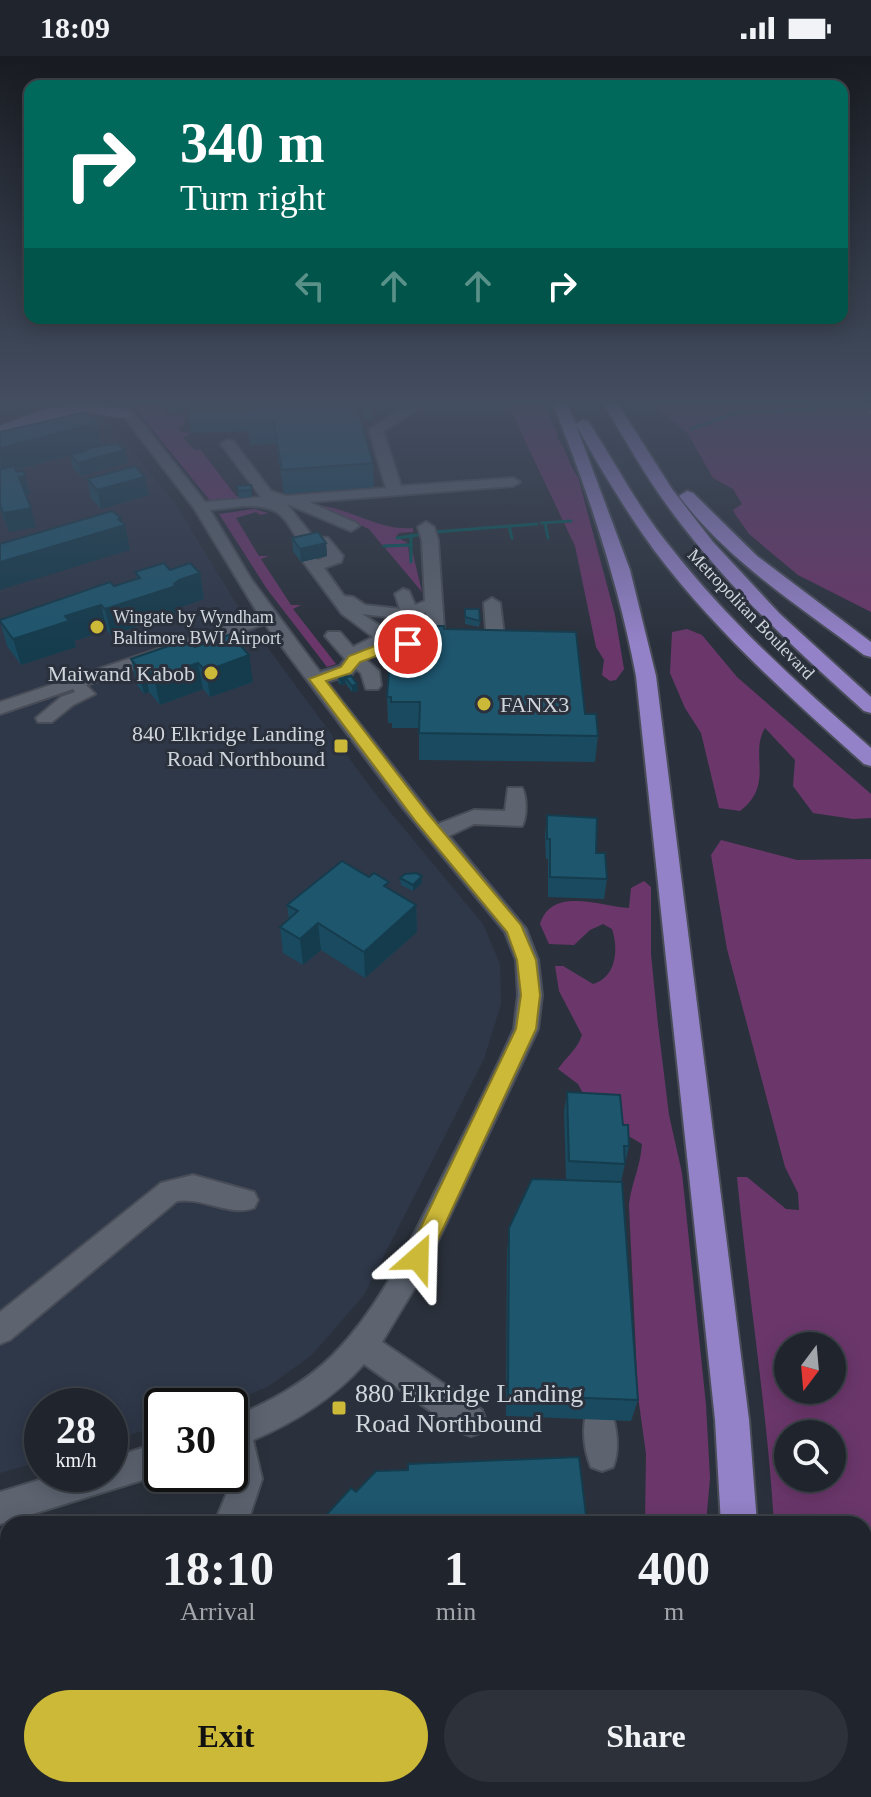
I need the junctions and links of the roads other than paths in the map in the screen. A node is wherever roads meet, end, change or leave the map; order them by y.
1 (181, 482) edge
2 (257, 482) edge
3 (392, 482) edge
4 (510, 482) edge
5 (592, 482) edge
6 (618, 482) edge
7 (661, 482) edge
8 (677, 482) edge
9 (395, 492) junction
10 (294, 501) junction
11 (202, 509) junction
12 (351, 526) dead end
13 (426, 527) dead end
14 (308, 554) junction
15 (492, 603) dead end
16 (433, 604) junction
17 (362, 609) junction
18 (410, 615) junction
19 (269, 617) junction
20 (334, 636) dead end
21 (385, 638) junction
22 (496, 643) edge
23 (408, 644) junction
24 (867, 647) edge
25 (354, 659) junction
26 (317, 679) junction
27 (21, 680) dead end
28 (77, 682) junction
29 (372, 685) dead end
30 (30, 698) junction
31 (871, 707) edge
32 (0, 708) edge
33 (45, 718) dead end
34 (871, 759) edge
35 (515, 793) dead end
36 (436, 835) junction
37 (245, 1200) dead end
38 (0, 1330) edge
39 (363, 1346) junction
40 (599, 1420) dead end
41 (471, 1421) dead end
42 (248, 1428) edge
43 (602, 1456) dead end
44 (144, 1464) edge
45 (246, 1492) edge
46 (0, 1508) edge
47 (234, 1516) edge
48 (738, 1516) edge

1 - 11 street
2 - 10 street
3 - 9 street
4 - 9 street
5 - 48 highway
6 - 34 highway, Metropolitan Boulevard
7 - 31 highway, Metropolitan Boulevard
8 - 24 highway
9 - 10 street
10 - 12 street
11 - 14 street
11 - 14 street
11 - 19 street
13 - 16 street
14 - 17 street
15 - 22 street
16 - 18 street
16 - 23 street
17 - 18 street
17 - 21 street
18 - 21 street
19 - 26 street
19 - 28 street
20 - 25 street
21 - 23 street
21 - 25 street
23 - 25 street
25 - 26 street
25 - 29 street
26 - 36 street
27 - 30 street
28 - 30 street
28 - 33 street
30 - 32 street
35 - 36 street
36 - 39 street
37 - 38 street
39 - 41 street
39 - 42 street
40 - 43 street
44 - 46 street
45 - 47 street

